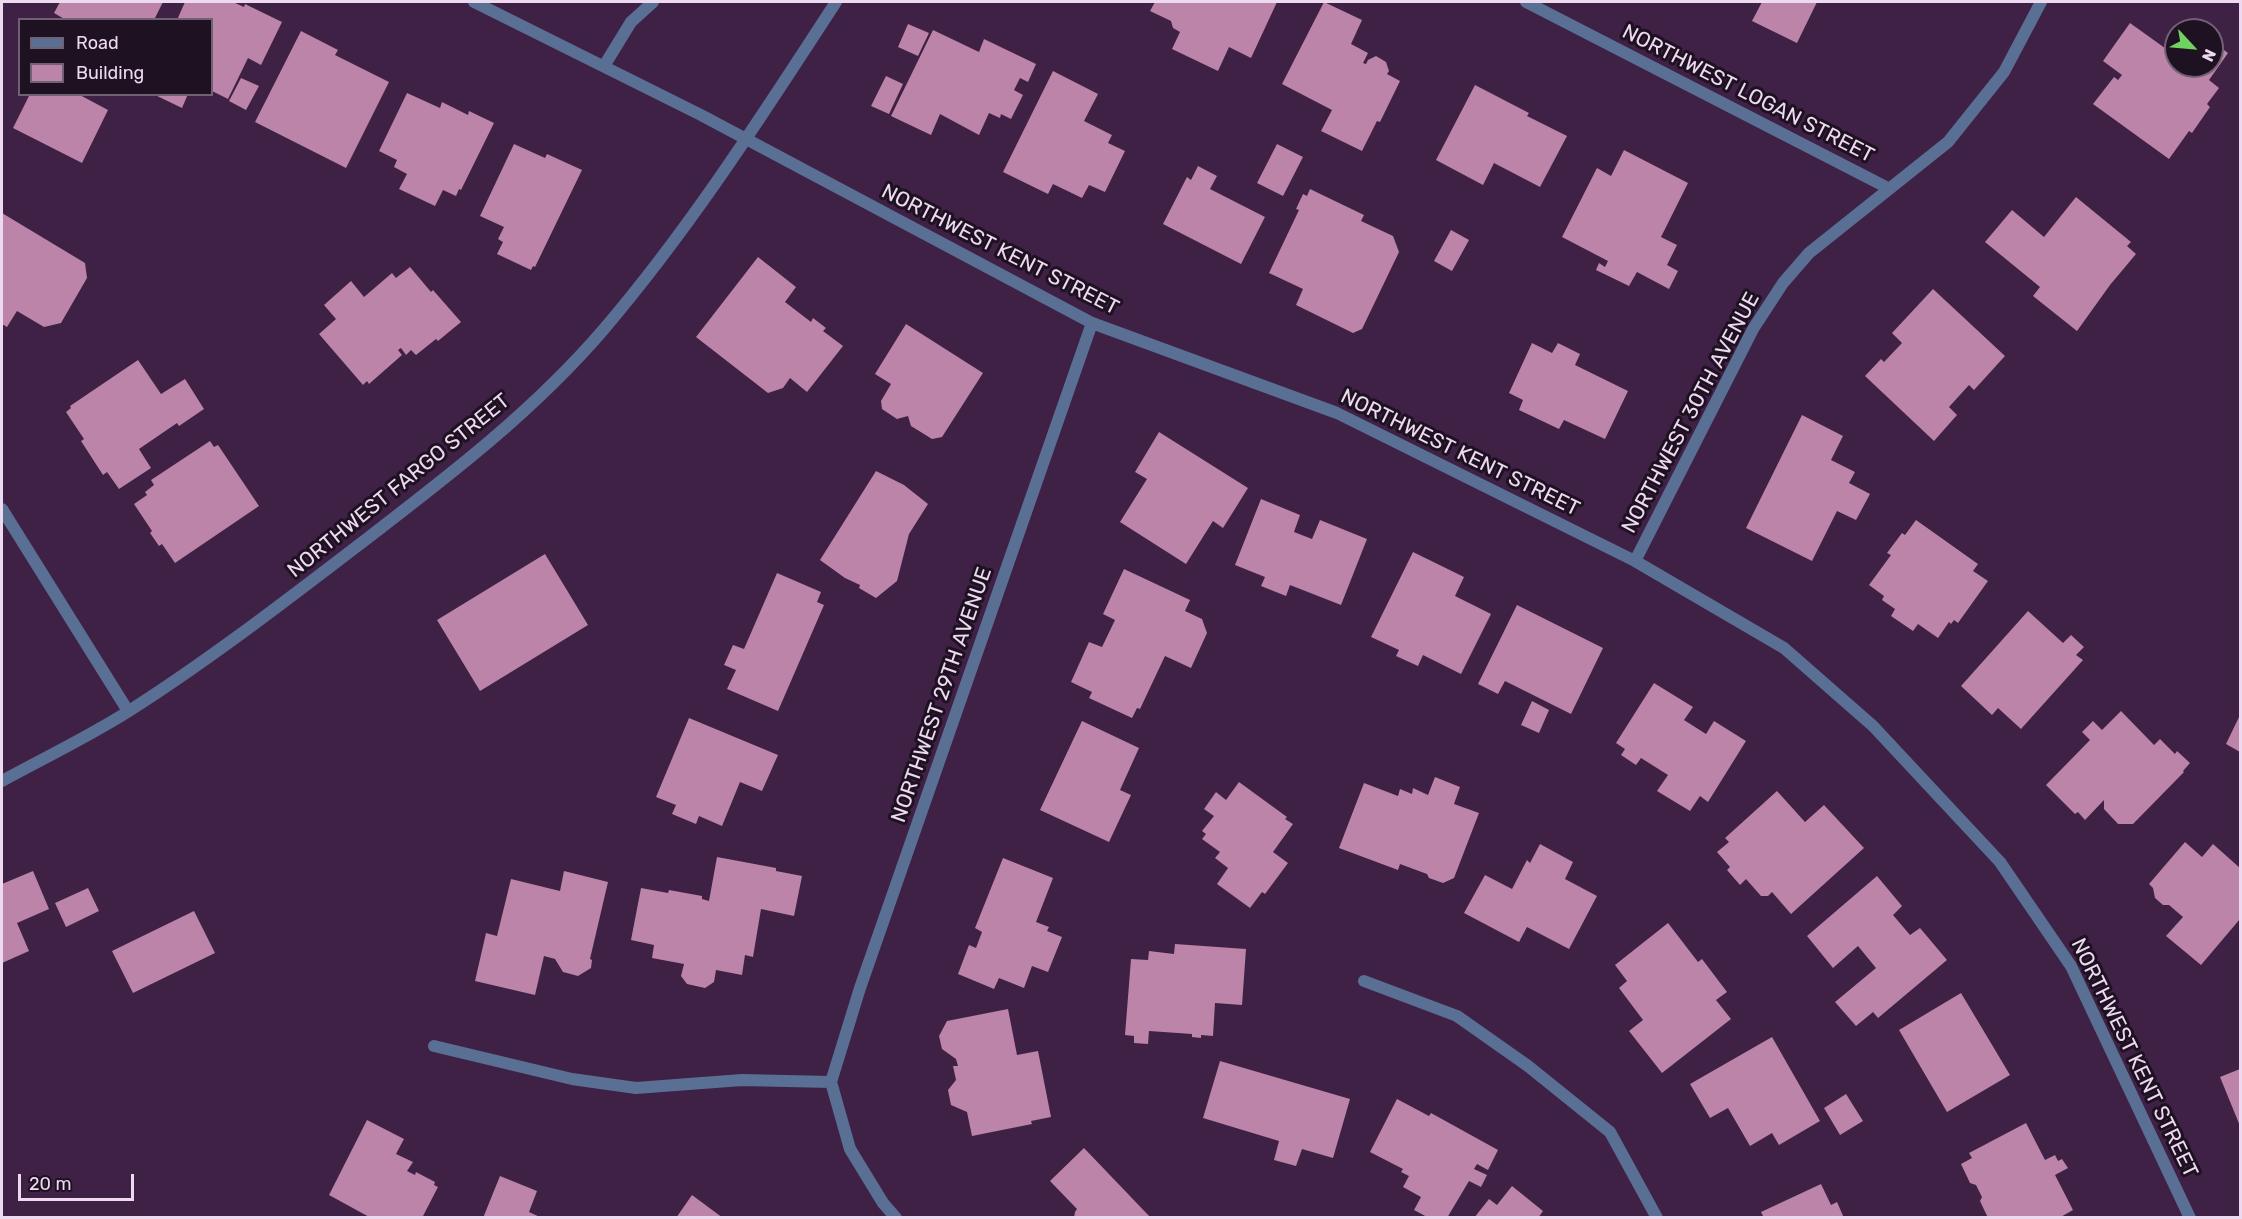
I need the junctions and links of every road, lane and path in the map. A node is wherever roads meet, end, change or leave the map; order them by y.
1 (474, 2) edge
2 (653, 2) edge
3 (836, 2) edge
4 (1526, 2) edge
5 (2041, 2) edge
6 (604, 66) junction
7 (747, 139) junction
8 (1888, 188) junction
9 (1092, 323) junction
10 (2, 509) edge
11 (1635, 561) junction
12 (128, 711) junction
13 (2, 781) edge
14 (1364, 981) dead end
15 (434, 1046) dead end
16 (831, 1082) junction
17 (896, 1218) edge
18 (1657, 1218) edge
19 (2190, 1218) edge

1 - 6 street, NORTHWEST KENT STREET
2 - 6 street
3 - 7 street, NORTHWEST FARGO STREET
4 - 8 street, NORTHWEST LOGAN STREET
5 - 8 street, NORTHWEST 30TH AVENUE
6 - 7 street, NORTHWEST KENT STREET
7 - 9 street, NORTHWEST KENT STREET
7 - 12 street, NORTHWEST FARGO STREET
8 - 11 street, NORTHWEST 30TH AVENUE
9 - 11 street, NORTHWEST KENT STREET
9 - 16 street, NORTHWEST 29TH AVENUE
10 - 12 street
11 - 19 street, NORTHWEST KENT STREET
12 - 13 street, NORTHWEST FARGO STREET
14 - 18 street
15 - 16 street
16 - 17 street

